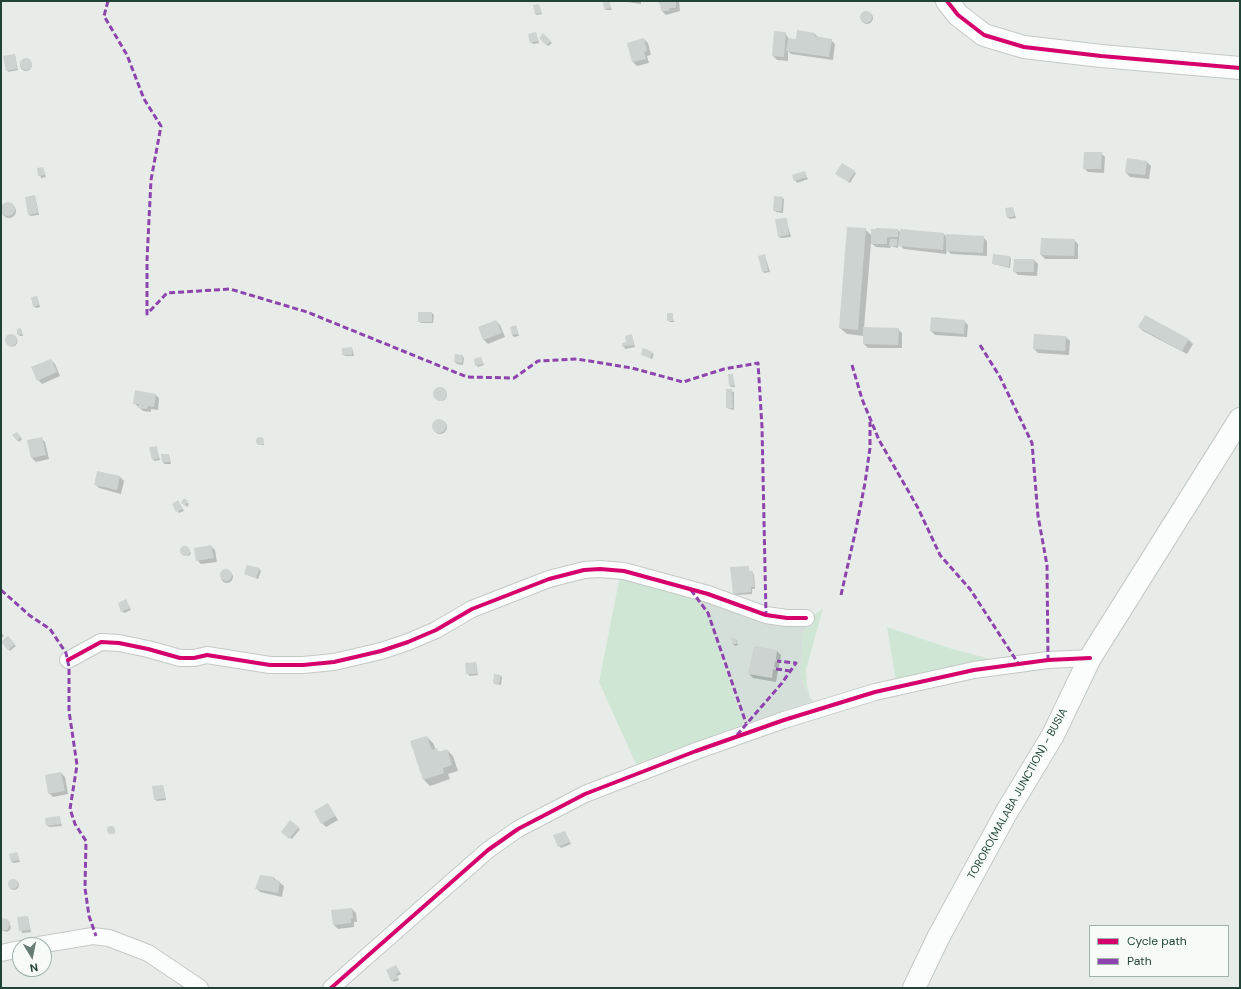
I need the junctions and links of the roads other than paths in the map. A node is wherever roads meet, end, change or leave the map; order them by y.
1 (947, 1) edge
2 (1240, 68) edge
3 (1240, 419) edge
4 (806, 618) dead end
5 (1090, 658) junction
6 (68, 660) dead end
7 (52, 943) edge
8 (12, 951) edge
9 (1, 953) edge
10 (200, 988) edge
11 (332, 988) edge
12 (914, 988) edge

1 - 2 main road
3 - 5 main road, TORORO(MALABA JUNCTION) - BUSIA
4 - 6 street
5 - 11 street
5 - 12 main road, TORORO(MALABA JUNCTION) - BUSIA
7 - 10 street
8 - 9 street

